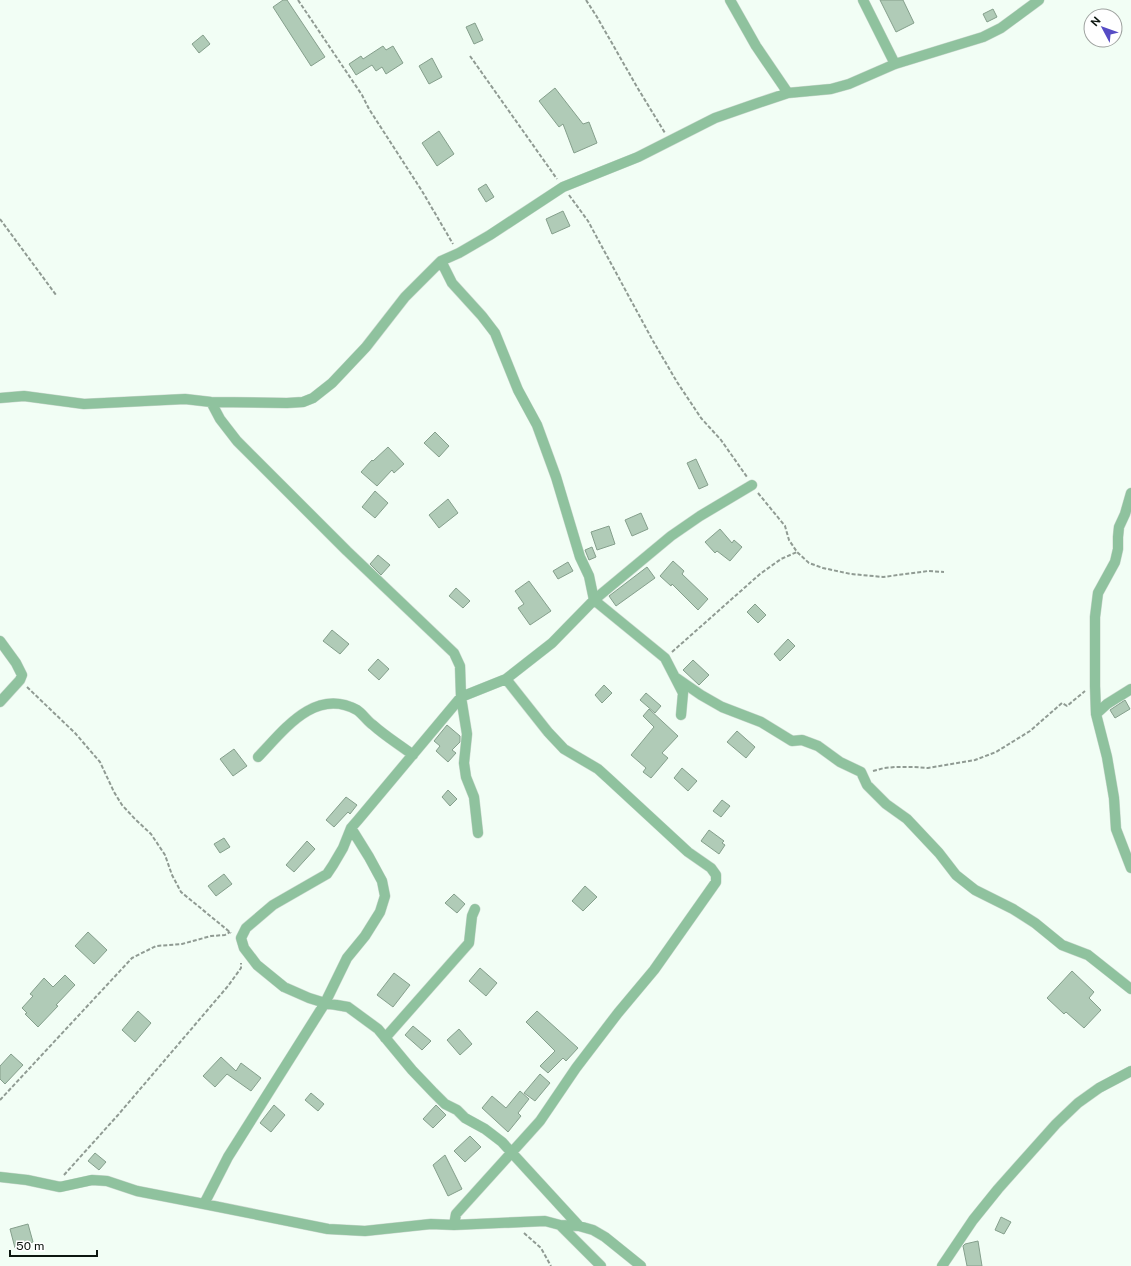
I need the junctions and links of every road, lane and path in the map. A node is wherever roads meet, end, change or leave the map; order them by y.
1 (298, 0) edge
2 (586, 0) edge
3 (730, 0) edge
4 (863, 0) edge
5 (1039, 0) edge
6 (470, 56) dead end
7 (895, 64) junction
8 (788, 93) junction
9 (670, 141) junction
10 (563, 187) junction
11 (0, 219) edge
12 (459, 253) junction
13 (441, 261) junction
14 (56, 295) dead end
15 (0, 398) edge
16 (211, 402) junction
17 (752, 485) junction
18 (1131, 493) edge
19 (797, 552) junction
20 (944, 572) dead end
21 (594, 600) junction
22 (0, 641) edge
23 (665, 658) junction
24 (675, 677) junction
25 (506, 679) junction
26 (20, 680) junction
27 (1095, 686) junction
28 (1131, 689) edge
29 (461, 697) junction
30 (0, 702) edge
31 (1096, 714) junction
32 (681, 715) dead end
33 (413, 755) junction
34 (258, 757) dead end
35 (861, 772) junction
36 (351, 828) junction
37 (478, 833) dead end
38 (1131, 868) edge
39 (475, 909) dead end
40 (230, 932) junction
41 (234, 938) dead end
42 (242, 957) dead end
43 (1131, 989) edge
44 (325, 1003) junction
45 (386, 1038) junction
46 (1131, 1071) edge
47 (0, 1100) edge
48 (510, 1153) junction
49 (0, 1178) edge
50 (54, 1186) junction
51 (204, 1204) junction
52 (454, 1225) junction
53 (560, 1225) junction
54 (579, 1226) junction
55 (522, 1232) dead end
56 (551, 1266) edge
57 (601, 1266) edge
58 (640, 1266) edge
59 (942, 1266) edge

1 - 12 path
2 - 9 path
3 - 8 street
4 - 7 street
5 - 7 street
6 - 10 path
7 - 8 street
8 - 9 street
9 - 10 street
10 - 12 street
10 - 17 path
11 - 14 path
12 - 13 street
13 - 16 street
13 - 21 street
15 - 16 street
16 - 29 street
17 - 19 path
17 - 21 street
18 - 27 street
19 - 20 path
19 - 23 path
21 - 23 street
21 - 25 street
22 - 26 street
23 - 24 street
24 - 32 street
24 - 35 street
25 - 29 street
25 - 48 street
26 - 30 street
26 - 40 path
27 - 31 street
27 - 35 path
28 - 31 street
29 - 33 street
29 - 37 street
31 - 38 street
33 - 34 street
33 - 36 street
35 - 43 street
36 - 44 street
36 - 44 street
39 - 45 street
40 - 41 path
40 - 47 path
42 - 50 path
44 - 45 street
44 - 51 street
45 - 48 street
46 - 59 street
48 - 52 street
48 - 54 street
49 - 50 street
50 - 51 street
51 - 52 street
52 - 53 street
53 - 54 street
53 - 57 street
54 - 58 street
55 - 56 path

